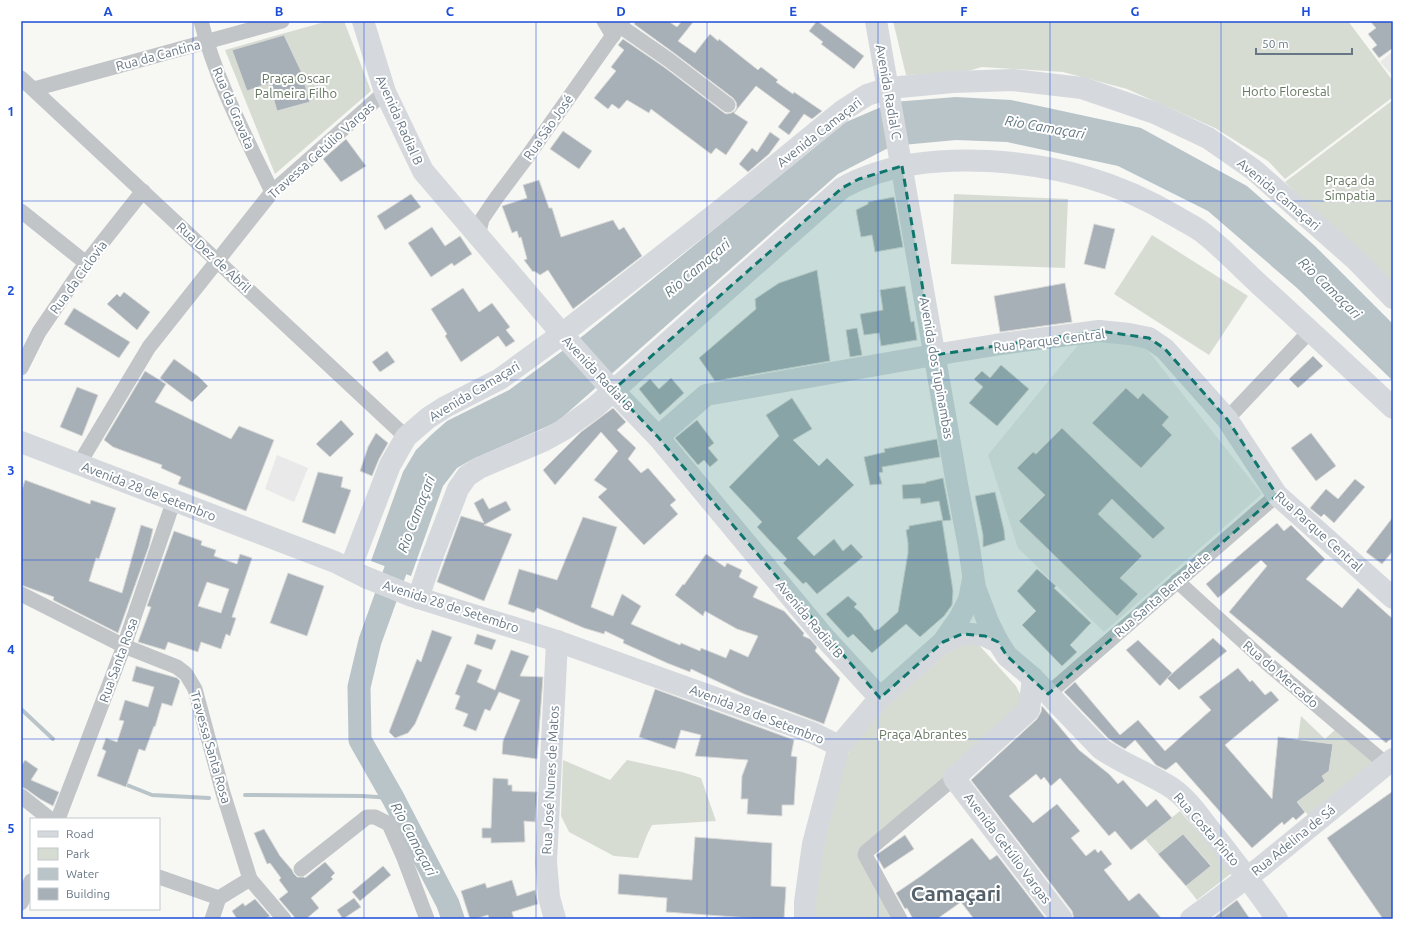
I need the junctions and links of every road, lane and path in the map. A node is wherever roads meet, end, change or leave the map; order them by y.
1 (202, 21) edge
2 (282, 21) edge
3 (363, 21) edge
4 (604, 21) edge
5 (876, 21) edge
6 (619, 28) edge
7 (207, 42) junction
8 (21, 78) edge
9 (34, 89) junction
10 (385, 92) junction
11 (890, 94) junction
12 (728, 105) dead end
13 (901, 159) junction
14 (143, 191) junction
15 (272, 192) junction
16 (21, 211) edge
17 (478, 236) junction
18 (217, 260) junction
19 (86, 264) junction
20 (1393, 298) edge
21 (1311, 330) junction
22 (564, 337) junction
23 (934, 355) junction
24 (21, 368) edge
25 (610, 387) junction
26 (1393, 408) edge
27 (1227, 419) junction
28 (658, 437) junction
29 (406, 438) junction
30 (21, 442) edge
31 (79, 464) junction
32 (1277, 495) junction
33 (174, 500) junction
34 (357, 573) junction
35 (973, 573) junction
36 (1177, 581) junction
37 (21, 594) edge
38 (412, 596) junction
39 (1393, 598) edge
40 (557, 641) junction
41 (943, 642) junction
42 (998, 642) junction
43 (124, 646) junction
44 (1033, 678) junction
45 (1048, 694) junction
46 (880, 698) junction
47 (839, 746) junction
48 (1389, 761) edge
49 (954, 778) junction
50 (21, 796) edge
51 (49, 818) edge
52 (58, 818) edge
53 (301, 869) dead end
54 (160, 877) edge
55 (1248, 877) junction
56 (250, 879) junction
57 (30, 883) edge
58 (219, 898) junction
59 (21, 903) edge
60 (212, 919) edge
61 (284, 919) edge
62 (427, 919) edge
63 (555, 919) edge
64 (805, 919) edge
65 (900, 919) edge
66 (1062, 919) edge
67 (1191, 919) edge
68 (1277, 919) edge

1 - 7 street, Rua da Gravata
2 - 7 street, Rua da Cantina
3 - 10 street, Avenida Radial B
4 - 6 street
5 - 11 street, Avenida Radial C
6 - 12 street
6 - 17 street, Rua São José
7 - 9 street, Rua da Cantina
7 - 15 street, Rua da Gravata
8 - 9 street, Rua Dez de Abril
9 - 14 street, Rua Dez de Abril
10 - 15 street, Travessa Getúlio Vargas
10 - 17 street, Avenida Radial B
11 - 13 street, Avenida Radial C
11 - 20 street, Avenida Camaçari
11 - 22 street, Avenida Camaçari
13 - 21 street
13 - 23 street, Avenida dos Tupinambas
13 - 25 street
14 - 18 street, Rua Dez de Abril
14 - 19 street, Rua da Ciclovia
15 - 18 street, Travessa Getúlio Vargas
16 - 19 street
17 - 22 street, Avenida Radial B
18 - 29 street, Rua Dez de Abril
18 - 31 street, Travessa Getúlio Vargas
19 - 24 street, Rua da Ciclovia
21 - 26 street
21 - 27 street
22 - 25 street, Avenida Radial B
22 - 29 street, Avenida Camaçari
23 - 27 street, Rua Parque Central
23 - 28 street, Rua Parque Central
23 - 35 street, Avenida dos Tupinambas
25 - 28 street, Avenida Radial B
25 - 38 street
27 - 32 street, Rua Parque Central
28 - 46 street, Avenida Radial B
29 - 34 street, Avenida Camaçari
30 - 31 street, Avenida 28 de Setembro
31 - 33 street, Avenida 28 de Setembro
32 - 36 street, Rua Santa Bernadete
32 - 39 street, Rua Parque Central
33 - 34 street, Avenida 28 de Setembro
33 - 43 street, Rua Santa Rosa
34 - 38 street, Avenida 28 de Setembro
35 - 41 street, Avenida dos Tupinambas
35 - 42 street, Avenida dos Tupinambas
36 - 45 street, Rua Santa Bernadete
36 - 48 street, Rua do Mercado
37 - 43 street, Travessa Santa Rosa
38 - 40 street, Avenida 28 de Setembro
40 - 47 street, Avenida 28 de Setembro
40 - 63 street, Rua José Nunes de Matos
41 - 42 street
41 - 46 street
42 - 44 street
43 - 52 street, Rua Santa Rosa
43 - 56 street, Travessa Santa Rosa
44 - 45 street, Rua Costa Pinto
44 - 49 street
45 - 55 street, Rua Costa Pinto
46 - 47 street
47 - 64 street
48 - 55 street, Rua Adelina de Sá
49 - 65 street
49 - 66 street, Avenida Getúlio Vargas
50 - 51 street
53 - 62 street
54 - 58 street
55 - 67 street, Rua Adelina de Sá
55 - 68 street, Rua Costa Pinto
56 - 58 street
56 - 61 street, Travessa Santa Rosa
57 - 59 street
58 - 60 street

